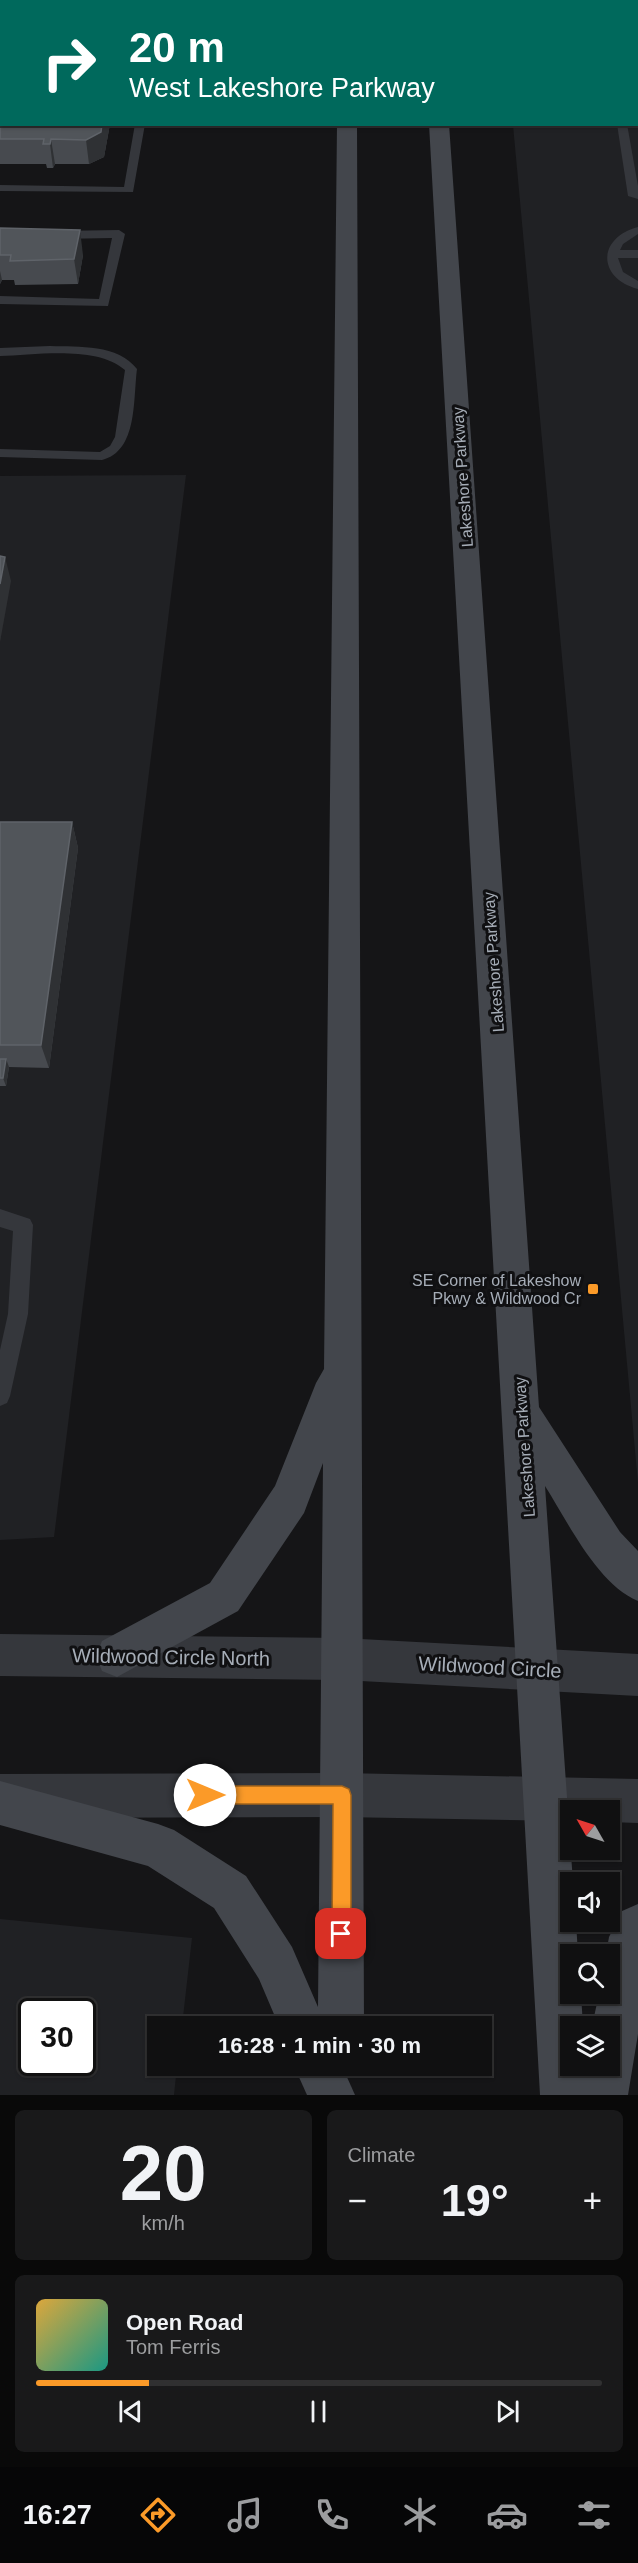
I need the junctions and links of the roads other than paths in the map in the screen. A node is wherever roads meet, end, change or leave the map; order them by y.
1 (140, 126) edge
2 (347, 126) edge
3 (440, 126) edge
4 (623, 126) edge
5 (633, 165) edge
6 (0, 188) edge
7 (638, 196) edge
8 (638, 230) edge
9 (47, 235) edge
10 (612, 254) junction
11 (638, 254) edge
12 (638, 285) edge
13 (0, 300) edge
14 (0, 352) edge
15 (0, 453) edge
16 (0, 1218) edge
17 (343, 1364) junction
18 (0, 1396) edge
19 (521, 1413) junction
20 (638, 1581) edge
21 (0, 1655) edge
22 (117, 1656) junction
23 (342, 1659) junction
24 (539, 1669) junction
25 (638, 1675) edge
26 (342, 1795) junction
27 (0, 1796) edge
28 (547, 1800) junction
29 (638, 1802) edge
30 (0, 1803) edge
31 (638, 1926) edge
32 (298, 2016) edge
33 (340, 2016) edge
34 (618, 2016) edge
35 (322, 2076) edge
36 (340, 2076) edge
37 (607, 2076) edge
38 (331, 2095) edge
39 (340, 2095) edge
40 (564, 2095) edge
41 (604, 2095) edge

1 - 6 lane
2 - 17 main road
3 - 19 main road, Lakeshore Parkway
4 - 5 lane
5 - 7 lane
8 - 10 lane
9 - 13 lane
10 - 11 lane
10 - 12 lane
14 - 15 lane
16 - 18 lane
17 - 22 main road
17 - 23 main road
19 - 20 main road
19 - 24 main road, Lakeshore Parkway
21 - 22 street, Wildwood Circle North
22 - 23 street, Wildwood Circle North
23 - 24 street, Wildwood Circle
23 - 26 main road
24 - 25 street, Wildwood Circle
24 - 28 main road, Lakeshore Parkway
26 - 27 street
26 - 28 street
26 - 33 main road
28 - 29 street
28 - 40 main road, Lakeshore Parkway
30 - 32 main road
31 - 34 main road
35 - 38 main road
36 - 39 main road
37 - 41 main road

